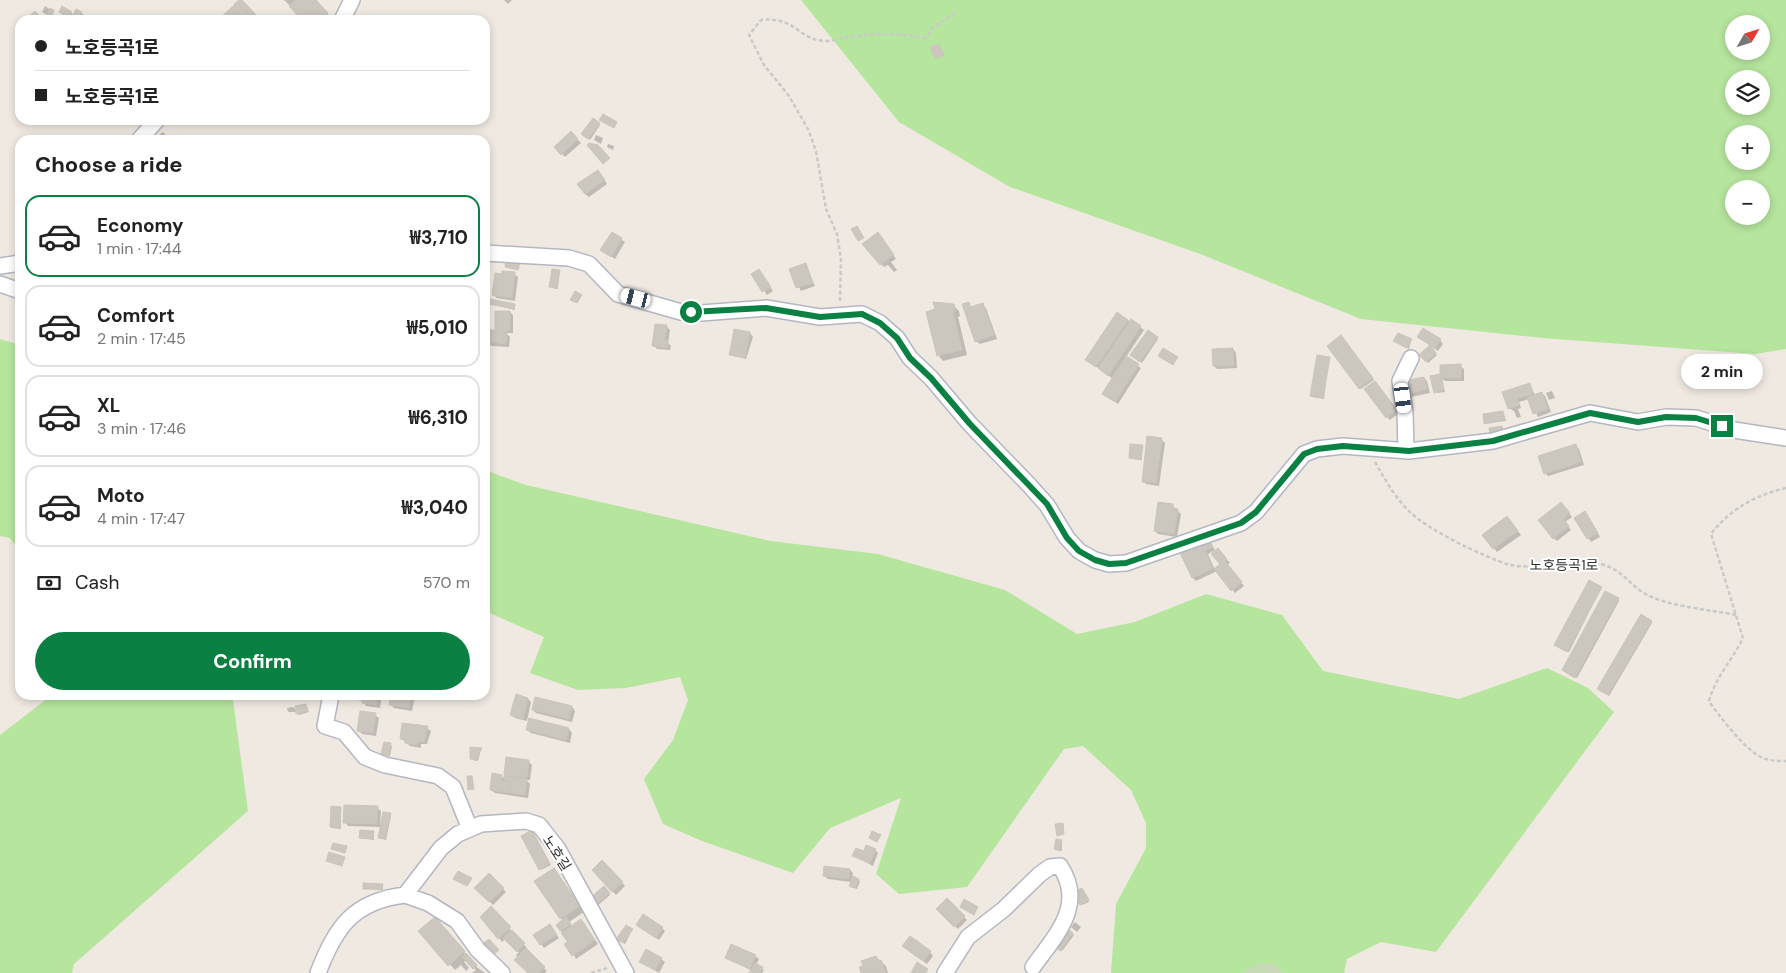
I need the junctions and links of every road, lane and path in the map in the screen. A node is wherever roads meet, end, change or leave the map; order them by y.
1 (352, 0) edge
2 (958, 11) dead end
3 (344, 15) edge
4 (152, 125) edge
5 (144, 135) edge
6 (490, 253) edge
7 (15, 264) edge
8 (0, 266) edge
9 (0, 284) edge
10 (15, 289) edge
11 (838, 315) junction
12 (1411, 358) dead end
13 (1786, 438) edge
14 (1366, 448) junction
15 (1406, 451) junction
16 (1786, 488) edge
17 (1736, 615) junction
18 (330, 700) edge
19 (1786, 761) edge
20 (470, 829) junction
21 (405, 895) junction
22 (1033, 967) dead end
23 (318, 973) edge
24 (502, 973) edge
25 (626, 973) edge
26 (945, 973) edge

1 - 3 street
2 - 11 path
4 - 5 street
6 - 11 street
7 - 8 street
9 - 10 street
11 - 14 street
12 - 15 street
13 - 15 street
14 - 15 street
14 - 17 path, 노호등곡1로
16 - 17 path
17 - 19 path
18 - 20 street
20 - 21 street, 노호길
20 - 25 street, 노호길
21 - 23 street
21 - 24 street
22 - 26 street

